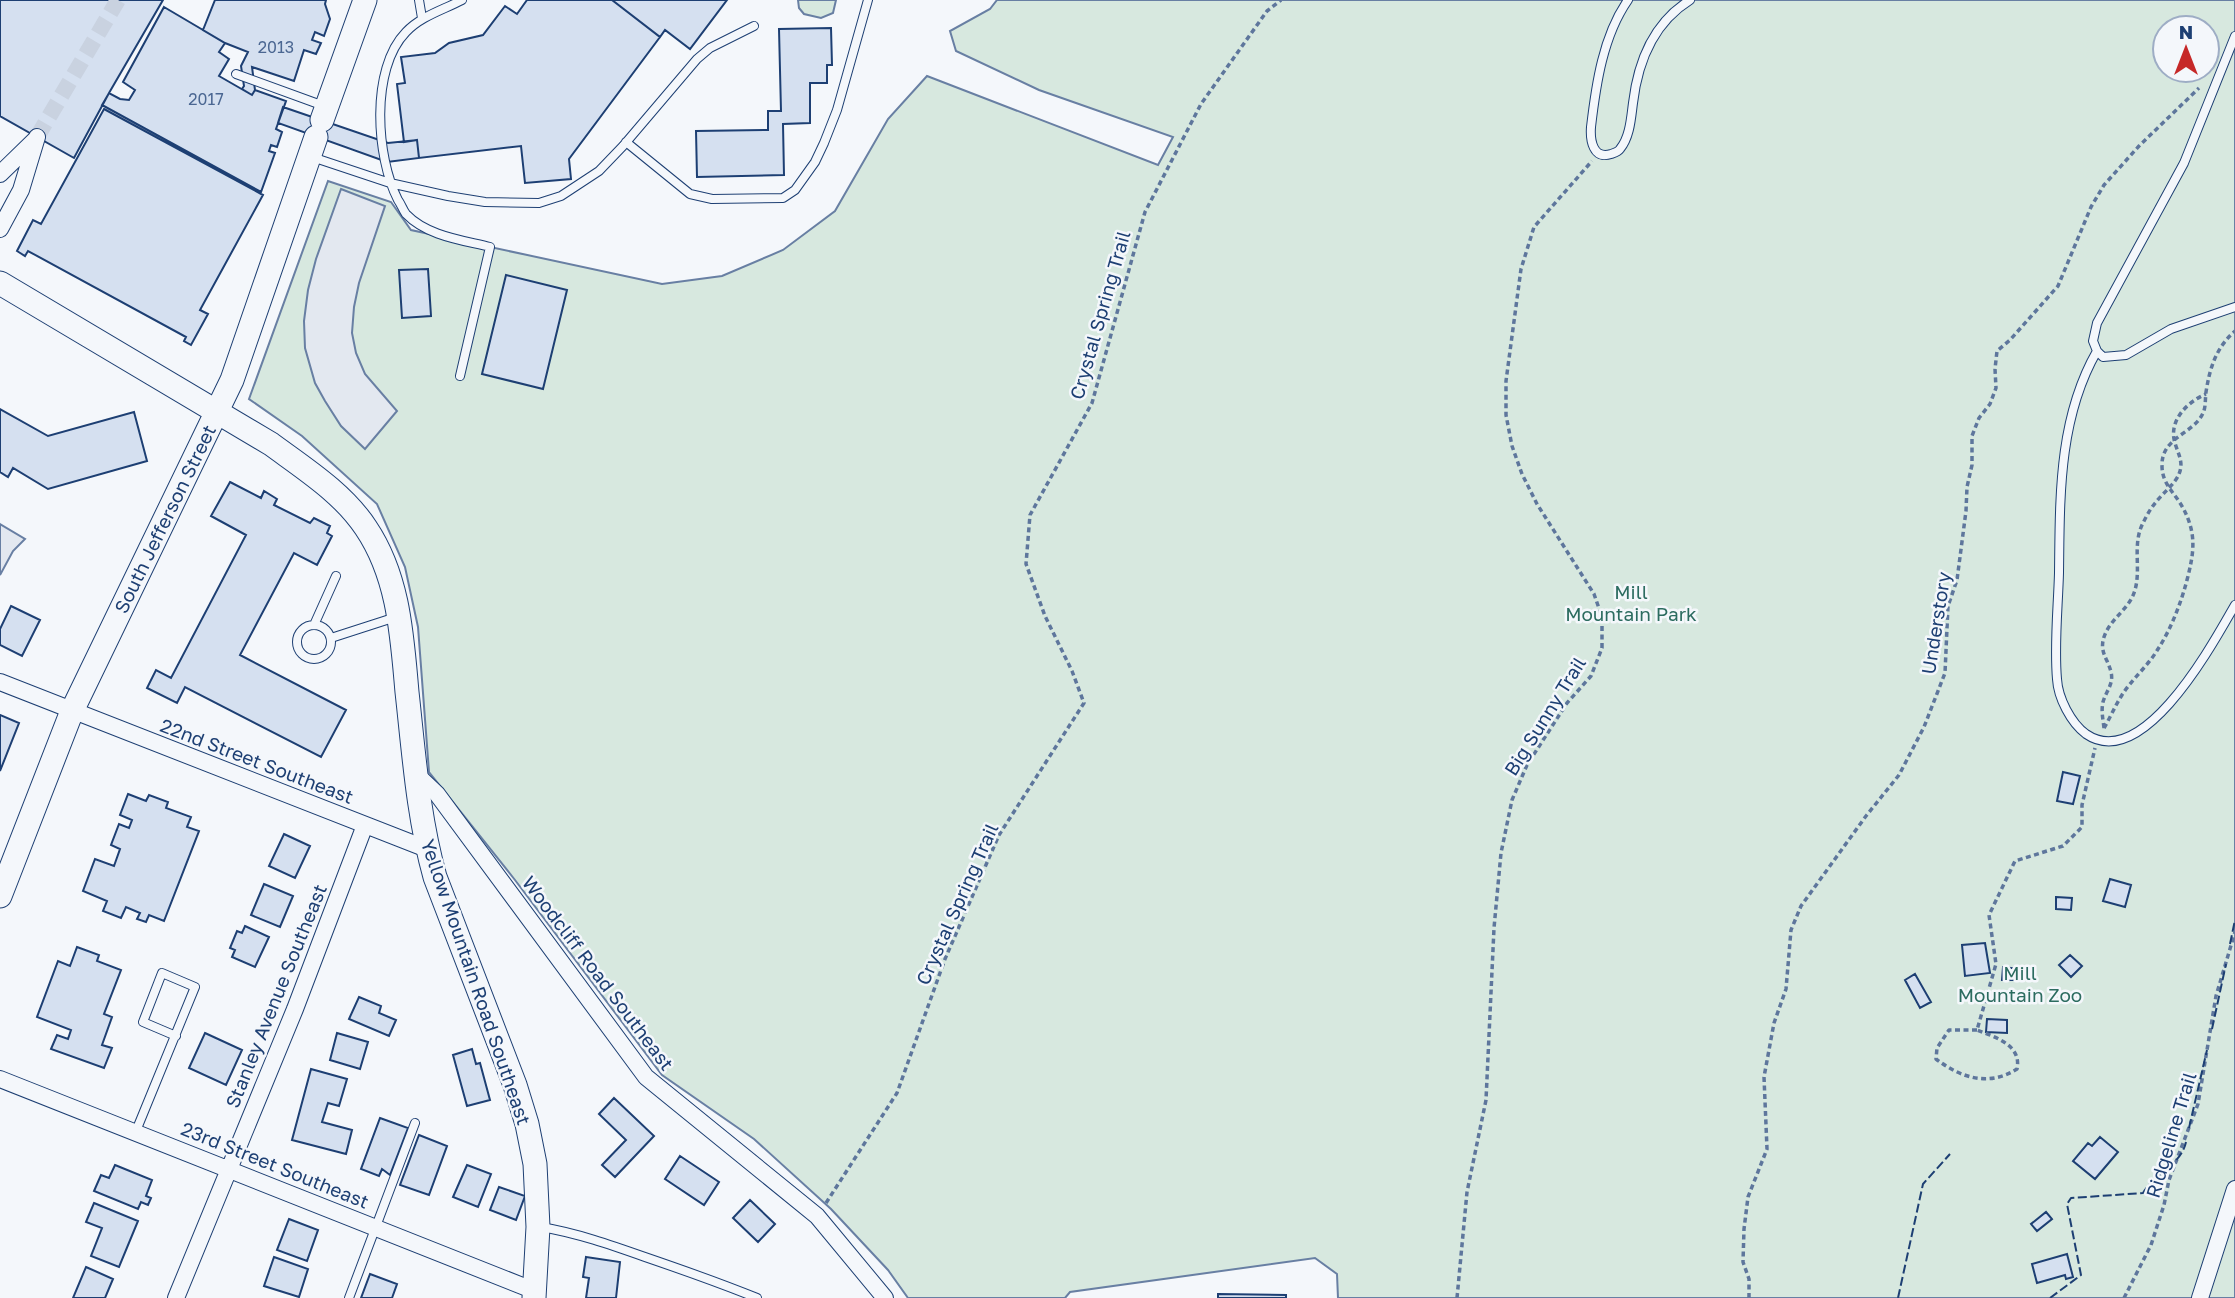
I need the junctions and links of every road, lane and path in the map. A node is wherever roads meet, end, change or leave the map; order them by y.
1 (365, 0) edge
2 (419, 0) edge
3 (462, 0) edge
4 (869, 0) edge
5 (1281, 0) edge
6 (1628, 0) edge
7 (1690, 0) edge
8 (422, 19) junction
9 (754, 26) dead end
10 (2235, 36) edge
11 (2221, 68) edge
12 (236, 74) dead end
13 (2205, 84) edge
14 (2215, 84) edge
15 (319, 130) junction
16 (626, 142) junction
17 (1599, 154) junction
18 (0, 174) edge
19 (390, 183) junction
20 (0, 229) edge
21 (0, 283) edge
22 (2235, 307) edge
23 (2235, 331) edge
24 (2097, 351) junction
25 (460, 376) dead end
26 (2206, 394) junction
27 (216, 412) junction
28 (2174, 440) junction
29 (2168, 488) junction
30 (336, 576) dead end
31 (2235, 605) edge
32 (399, 617) junction
33 (313, 625) junction
34 (331, 638) junction
35 (0, 682) edge
36 (72, 711) junction
37 (2104, 728) junction
38 (2097, 741) junction
39 (415, 774) junction
40 (365, 825) junction
41 (427, 849) junction
42 (0, 896) edge
43 (2235, 932) edge
44 (1977, 1030) junction
45 (176, 1036) junction
46 (0, 1079) edge
47 (415, 1123) dead end
48 (136, 1131) junction
49 (228, 1171) junction
50 (2235, 1189) edge
51 (817, 1216) junction
52 (377, 1227) junction
53 (538, 1227) junction
54 (534, 1294) edge
55 (176, 1298) edge
56 (349, 1298) edge
57 (757, 1298) edge
58 (885, 1298) edge
59 (1457, 1298) edge
60 (1749, 1298) edge
61 (2124, 1298) edge
62 (2200, 1298) edge

1 - 15 street, South Jefferson Street
2 - 8 lane
3 - 8 lane
4 - 16 lane
5 - 51 path, Crystal Spring Trail
6 - 17 lane
7 - 17 lane
8 - 19 lane
9 - 16 lane
10 - 11 lane
12 - 15 lane
13 - 60 path, Understory
14 - 24 lane
15 - 19 lane
15 - 27 street, South Jefferson Street
16 - 19 lane
17 - 59 path, Big Sunny Trail
18 - 20 street
19 - 25 lane
21 - 27 street, Yellow Mountain Road Southeast
22 - 24 lane
23 - 26 path
24 - 38 lane
26 - 28 path
26 - 28 path
27 - 32 street, Yellow Mountain Road Southeast
27 - 36 street, South Jefferson Street
28 - 29 path
28 - 29 path
29 - 37 path
29 - 37 path
30 - 33 lane
31 - 38 lane
32 - 34 lane
32 - 39 street, Yellow Mountain Road Southeast
33 - 34 lane
33 - 34 lane
35 - 36 street, 22nd Street Southeast
36 - 40 street, 22nd Street Southeast
36 - 42 street, South Jefferson Street
37 - 38 path
38 - 44 path
39 - 41 street, Yellow Mountain Road Southeast
39 - 51 street, Woodcliff Road Southeast
40 - 41 street, 22nd Street Southeast
40 - 49 street, Stanley Avenue Southeast
41 - 53 street, Yellow Mountain Road Southeast
43 - 61 path, Ridgeline Trail
44 - 44 path
45 - 45 lane
45 - 48 lane
46 - 48 street, 23rd Street Southeast
47 - 52 lane
48 - 49 street, 23rd Street Southeast
49 - 52 street, 23rd Street Southeast
49 - 55 street, Stanley Avenue Southeast
50 - 62 street
51 - 58 street, Woodcliff Road Southeast
52 - 54 street, 23rd Street Southeast
52 - 56 lane
53 - 54 street, Yellow Mountain Road Southeast
53 - 57 lane

